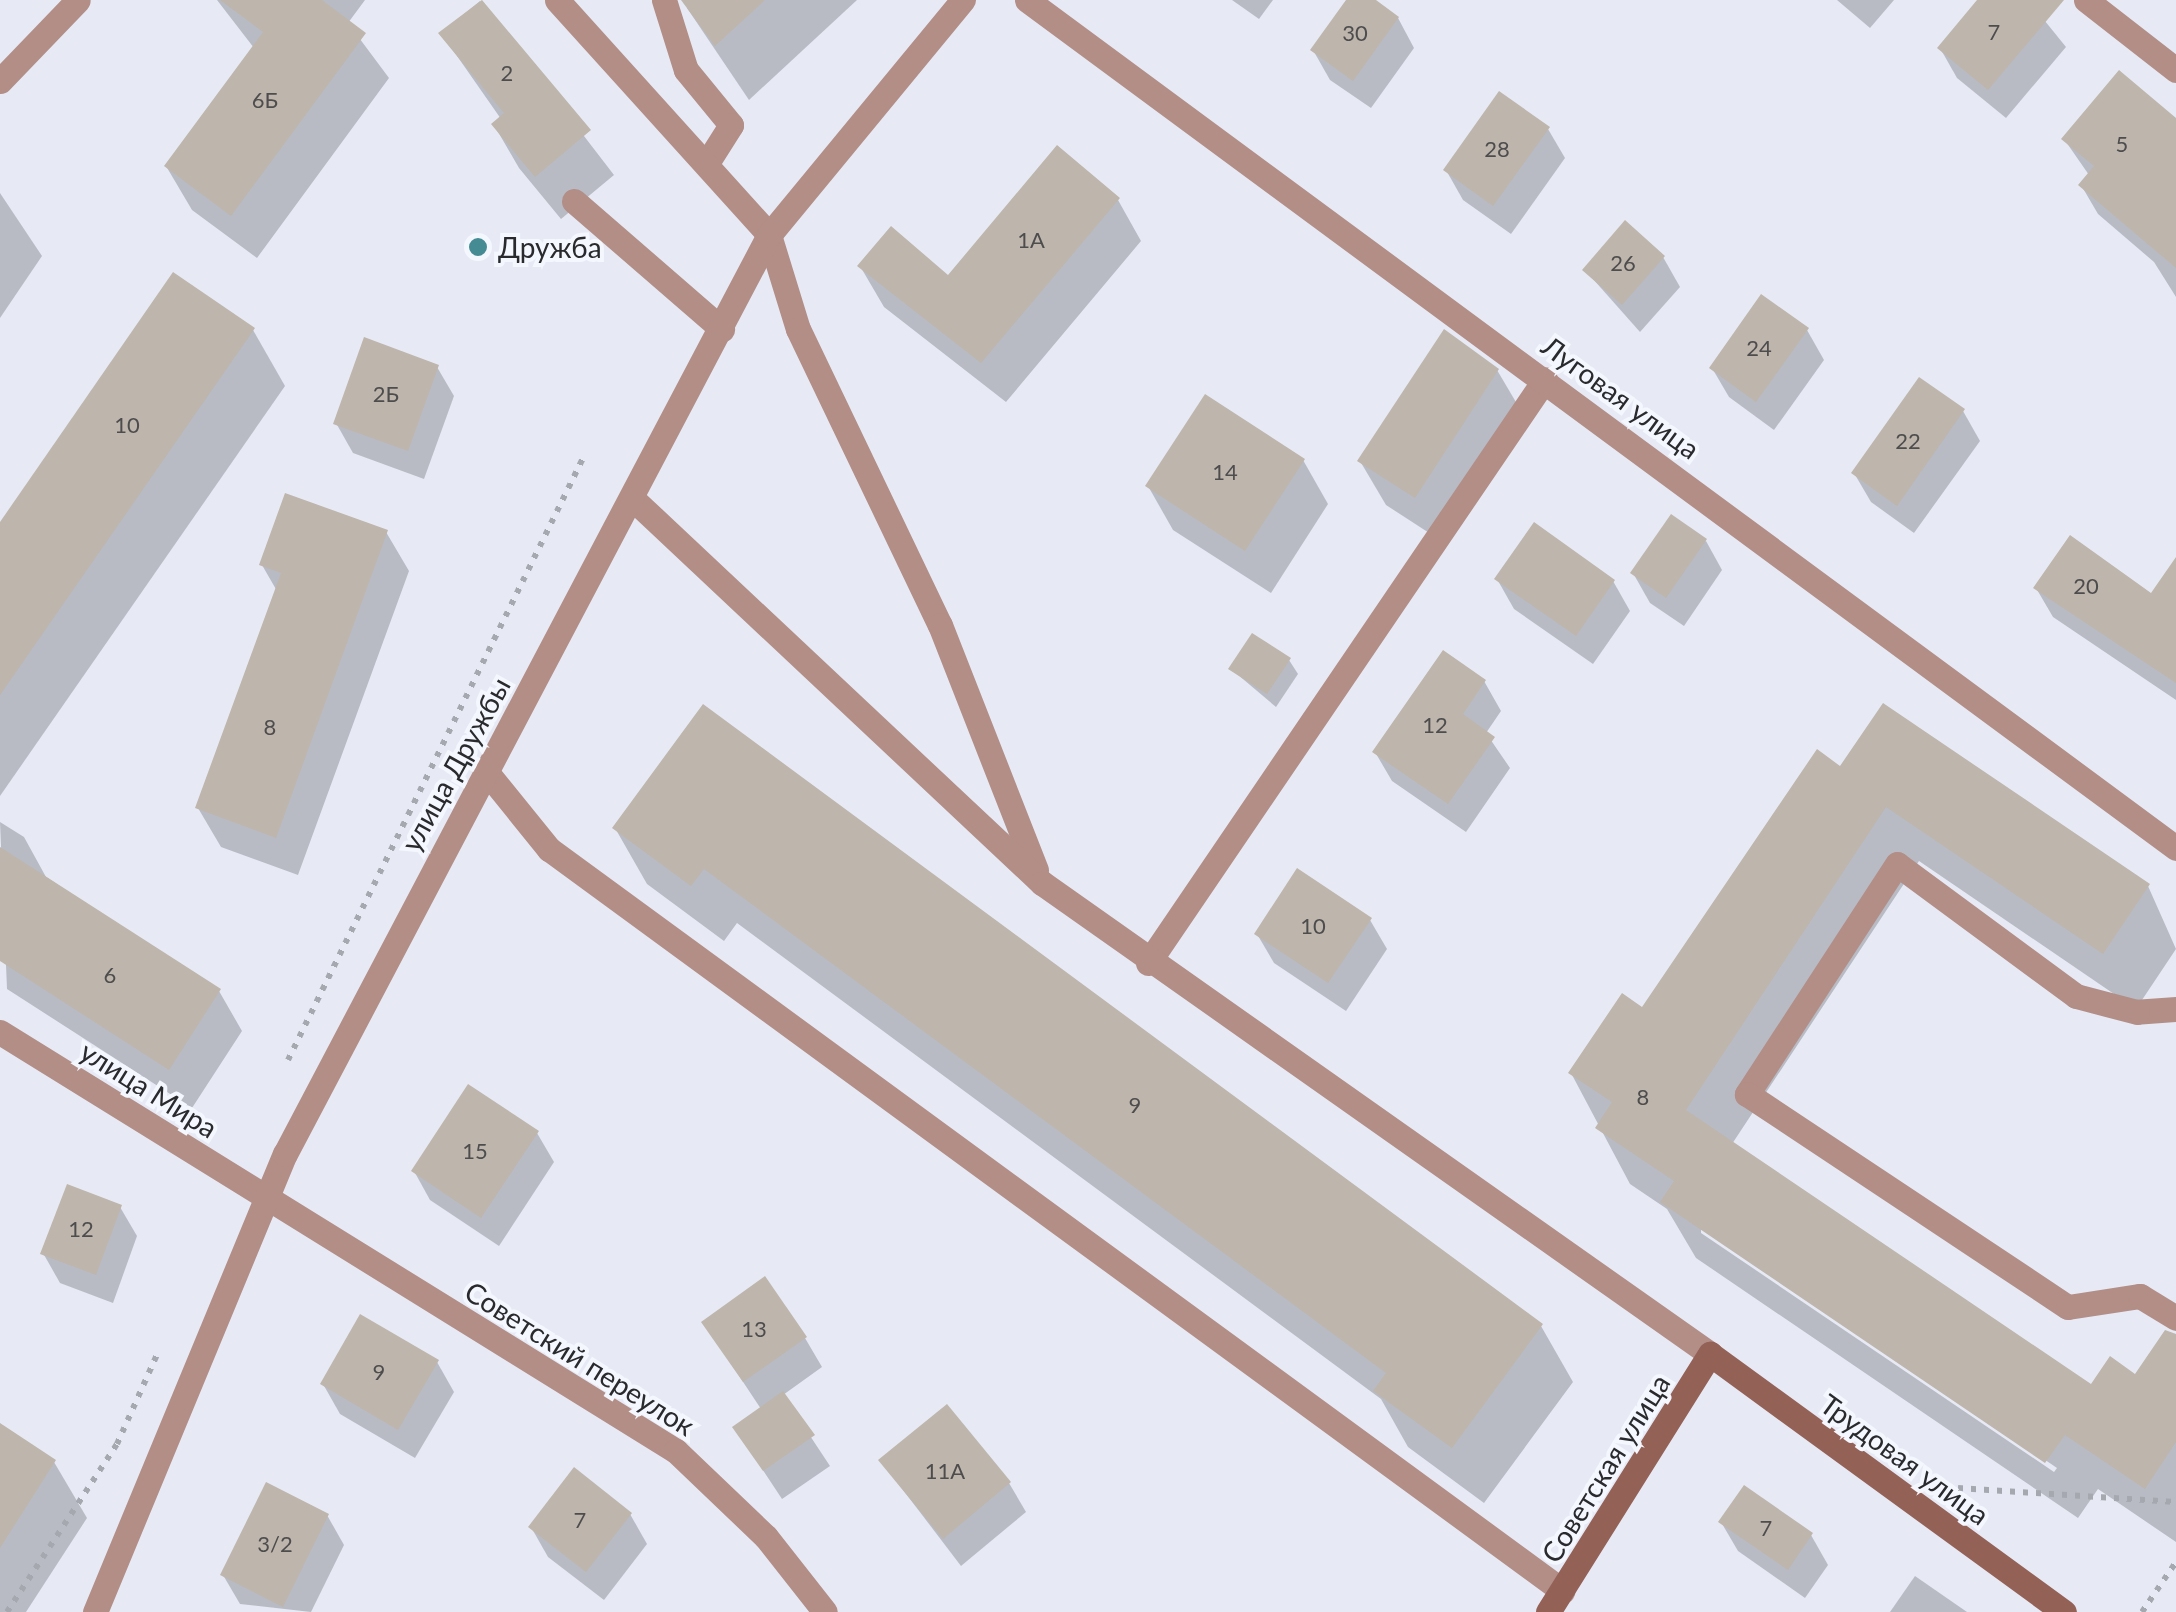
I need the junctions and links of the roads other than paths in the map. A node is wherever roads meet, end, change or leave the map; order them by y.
1 (78, 0) edge
2 (557, 0) edge
3 (664, 0) edge
4 (962, 0) edge
5 (1027, 0) edge
6 (2086, 0) edge
7 (2176, 70) edge
8 (0, 82) edge
9 (706, 163) junction
10 (574, 200) dead end
11 (769, 235) junction
12 (722, 329) junction
13 (1546, 379) junction
14 (634, 500) junction
15 (485, 770) junction
16 (2176, 848) edge
17 (1042, 883) junction
18 (1148, 963) junction
19 (2176, 1009) edge
20 (0, 1032) edge
21 (266, 1198) junction
22 (2176, 1318) edge
23 (1710, 1354) junction
24 (1556, 1602) edge
25 (95, 1612) edge
26 (826, 1612) edge
27 (2064, 1612) edge

1 - 8 street
2 - 9 street
3 - 9 street
4 - 11 street, улица Дружбы
5 - 13 street, Луговая улица
6 - 7 street
9 - 11 street
10 - 12 street
11 - 12 street, улица Дружбы
11 - 17 street
12 - 14 street, улица Дружбы
13 - 16 street, Луговая улица
13 - 18 street
14 - 15 street, улица Дружбы
14 - 17 street
15 - 21 street, улица Дружбы
15 - 24 street
17 - 18 street
18 - 23 street
19 - 22 street
20 - 21 street, улица Мира
21 - 25 street, улица Дружбы
21 - 26 street, Советский переулок
23 - 24 street, Советская улица
23 - 27 street, Трудовая улица

